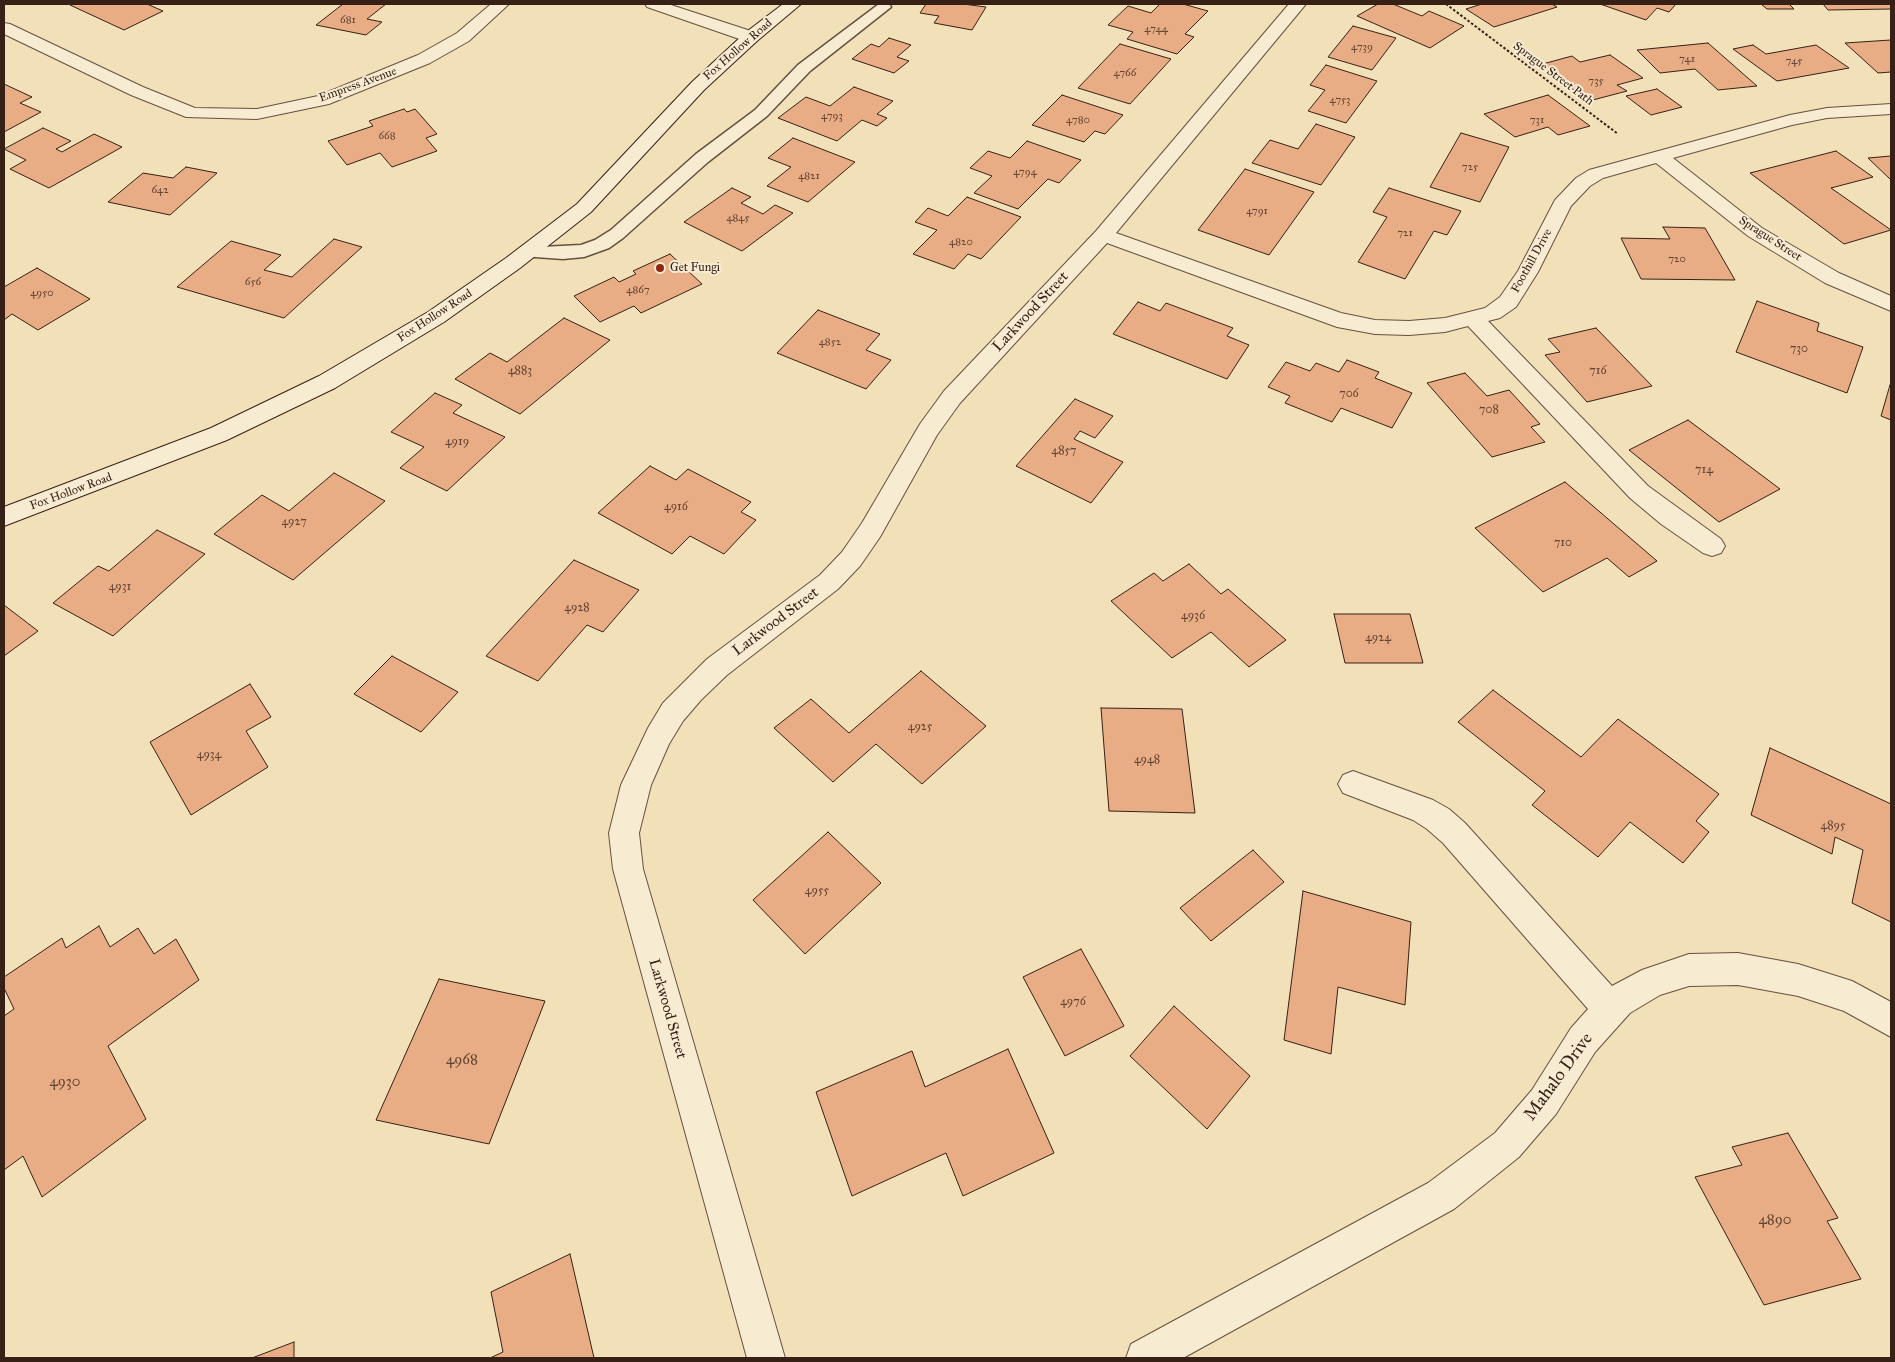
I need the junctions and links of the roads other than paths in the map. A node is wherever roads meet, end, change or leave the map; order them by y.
1 (501, 4) edge
2 (653, 4) edge
3 (793, 4) edge
4 (1298, 4) edge
5 (884, 7) dead end
6 (4, 28) edge
7 (750, 36) junction
8 (1891, 109) edge
9 (1655, 158) junction
10 (1103, 235) junction
11 (528, 252) junction
12 (1891, 304) edge
13 (1474, 319) junction
14 (4, 518) edge
15 (1712, 546) dead end
16 (1353, 784) dead end
17 (1611, 1010) junction
18 (1891, 1021) edge
19 (766, 1358) edge
20 (1144, 1358) edge

1 - 6 street, Empress Avenue
2 - 7 street
3 - 7 street, Fox Hollow Road
4 - 10 street, Larkwood Street
5 - 11 lane
7 - 11 street, Fox Hollow Road
8 - 9 street, Foothill Drive
9 - 12 street, Sprague Street
9 - 13 street, Foothill Drive
10 - 13 street, Foothill Drive
10 - 19 street, Larkwood Street
11 - 14 street, Fox Hollow Road
13 - 15 street
16 - 17 street
17 - 18 street, Mahalo Drive
17 - 20 street, Mahalo Drive

